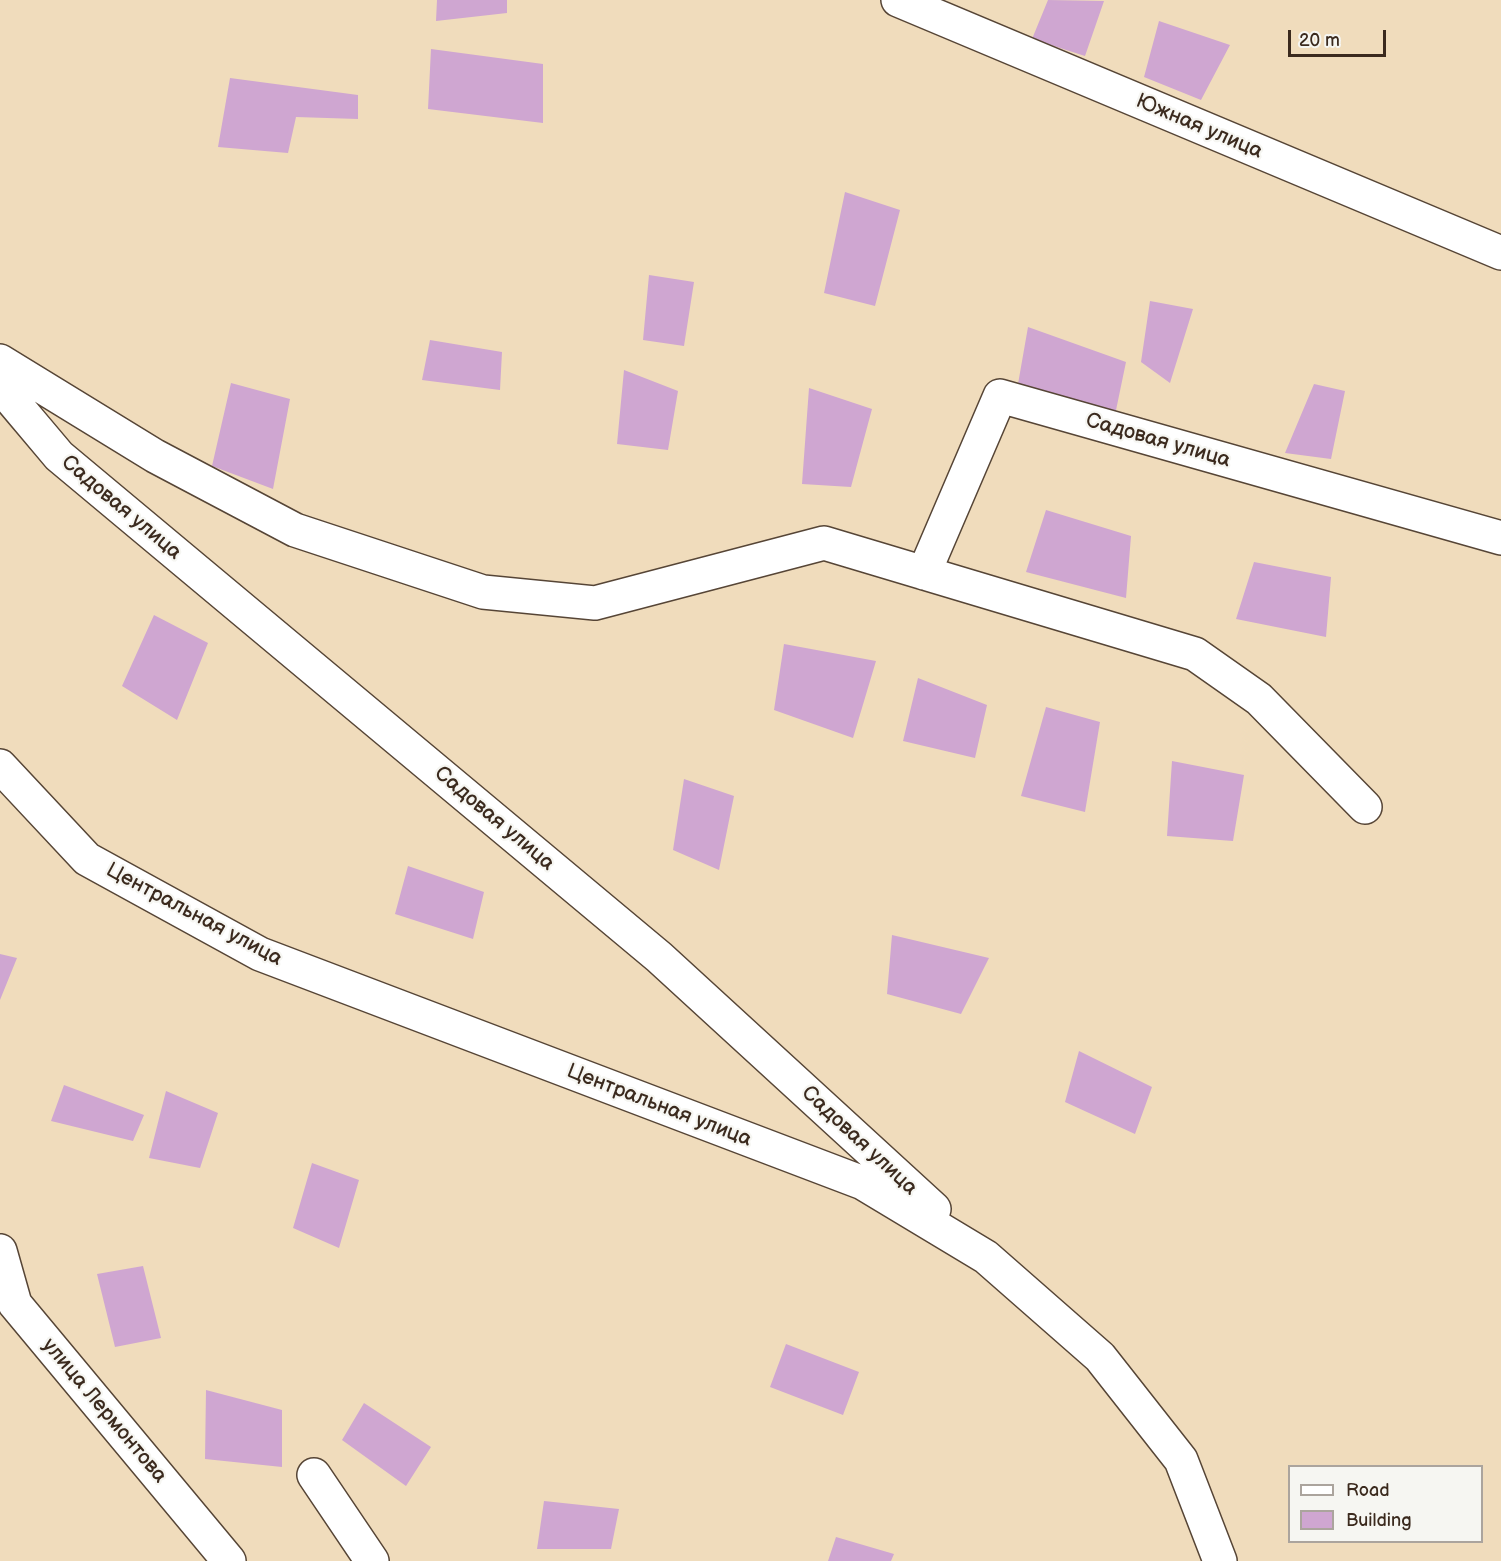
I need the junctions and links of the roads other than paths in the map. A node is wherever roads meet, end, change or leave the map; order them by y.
1 (898, 0) edge
2 (1501, 253) edge
3 (0, 361) edge
4 (0, 386) edge
5 (1501, 538) edge
6 (924, 573) junction
7 (0, 766) edge
8 (1365, 807) dead end
9 (0, 1251) edge
10 (986, 1257) junction
11 (314, 1475) dead end
12 (229, 1561) edge
13 (372, 1561) edge
14 (1220, 1561) edge

1 - 2 street, Южная улица
3 - 6 street
4 - 10 street, Садовая улица
5 - 6 street, Садовая улица
6 - 8 street
7 - 10 street, Центральная улица
9 - 12 street, улица Лермонтова
10 - 14 street, Центральная улица
11 - 13 street

